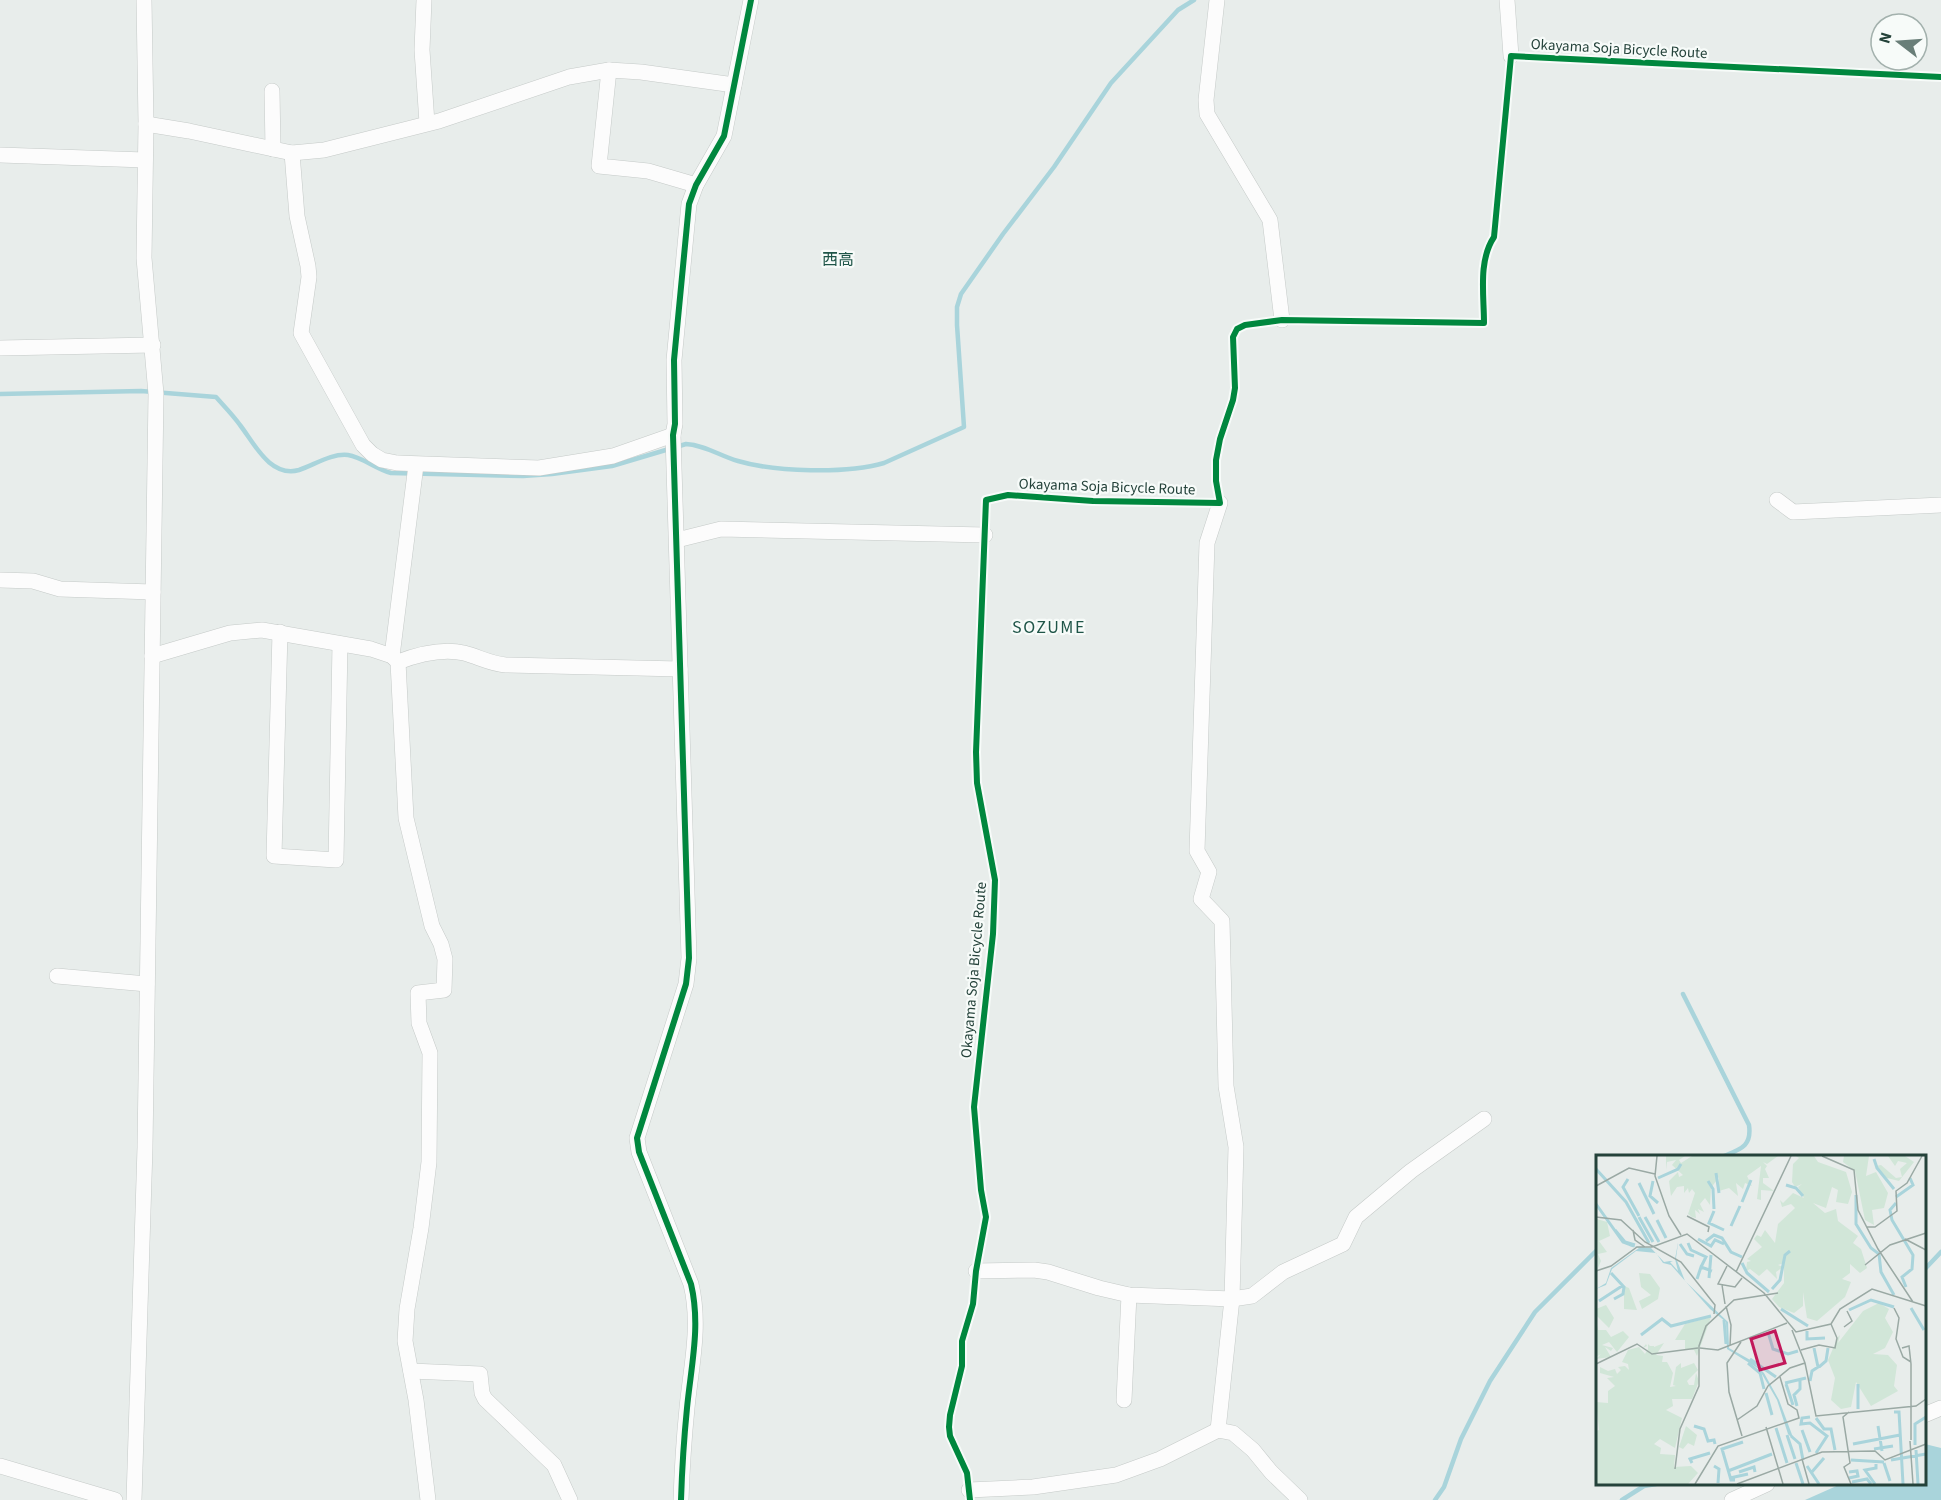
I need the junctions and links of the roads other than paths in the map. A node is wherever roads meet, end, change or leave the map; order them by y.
1 (144, 0) edge
2 (424, 0) edge
3 (751, 0) edge
4 (1217, 0) edge
5 (1507, 0) edge
6 (1511, 56) dead end
7 (609, 70) junction
8 (734, 85) junction
9 (272, 91) dead end
10 (427, 123) junction
11 (146, 124) junction
12 (273, 149) junction
13 (292, 153) junction
14 (0, 155) edge
15 (145, 160) junction
16 (696, 185) junction
17 (1282, 320) dead end
18 (153, 345) junction
19 (0, 348) edge
20 (673, 435) junction
21 (416, 465) junction
22 (1777, 500) dead end
23 (1220, 503) dead end
24 (1941, 505) edge
25 (985, 535) dead end
26 (677, 540) junction
27 (0, 580) edge
28 (153, 591) junction
29 (280, 632) junction
30 (340, 644) junction
31 (152, 656) junction
32 (395, 659) junction
33 (680, 669) junction
34 (57, 976) dead end
35 (147, 984) junction
36 (1484, 1119) dead end
37 (976, 1271) dead end
38 (1129, 1295) junction
39 (1232, 1299) junction
40 (411, 1371) junction
41 (1124, 1400) dead end
42 (1941, 1408) edge
43 (1926, 1414) edge
44 (1218, 1430) junction
45 (0, 1466) edge
46 (1765, 1485) edge
47 (969, 1490) dead end
48 (115, 1500) edge
49 (134, 1500) edge
50 (428, 1500) edge
51 (570, 1500) edge
52 (681, 1500) edge
53 (1300, 1500) edge
54 (1732, 1500) edge

1 - 11 street
2 - 10 street
3 - 8 street
4 - 17 street
5 - 6 street
7 - 8 street
7 - 10 street
7 - 16 street
8 - 16 street
9 - 12 street
10 - 13 street
11 - 12 street
11 - 15 street
12 - 13 street
13 - 21 street
14 - 15 street
15 - 18 street
16 - 20 street
18 - 19 street
18 - 28 street
20 - 21 street
20 - 26 street
21 - 32 street
22 - 24 street
23 - 39 street
25 - 26 street
26 - 33 street
27 - 28 street
28 - 31 street
29 - 30 street
29 - 30 street
29 - 31 street
30 - 32 street
31 - 35 street
32 - 33 street
32 - 40 street
33 - 52 street
34 - 35 street
35 - 49 street
36 - 39 street
37 - 38 street
38 - 39 street
38 - 41 street
39 - 44 street
40 - 50 street
40 - 51 street
42 - 43 street
44 - 47 street
44 - 53 street
45 - 48 street
46 - 54 street

